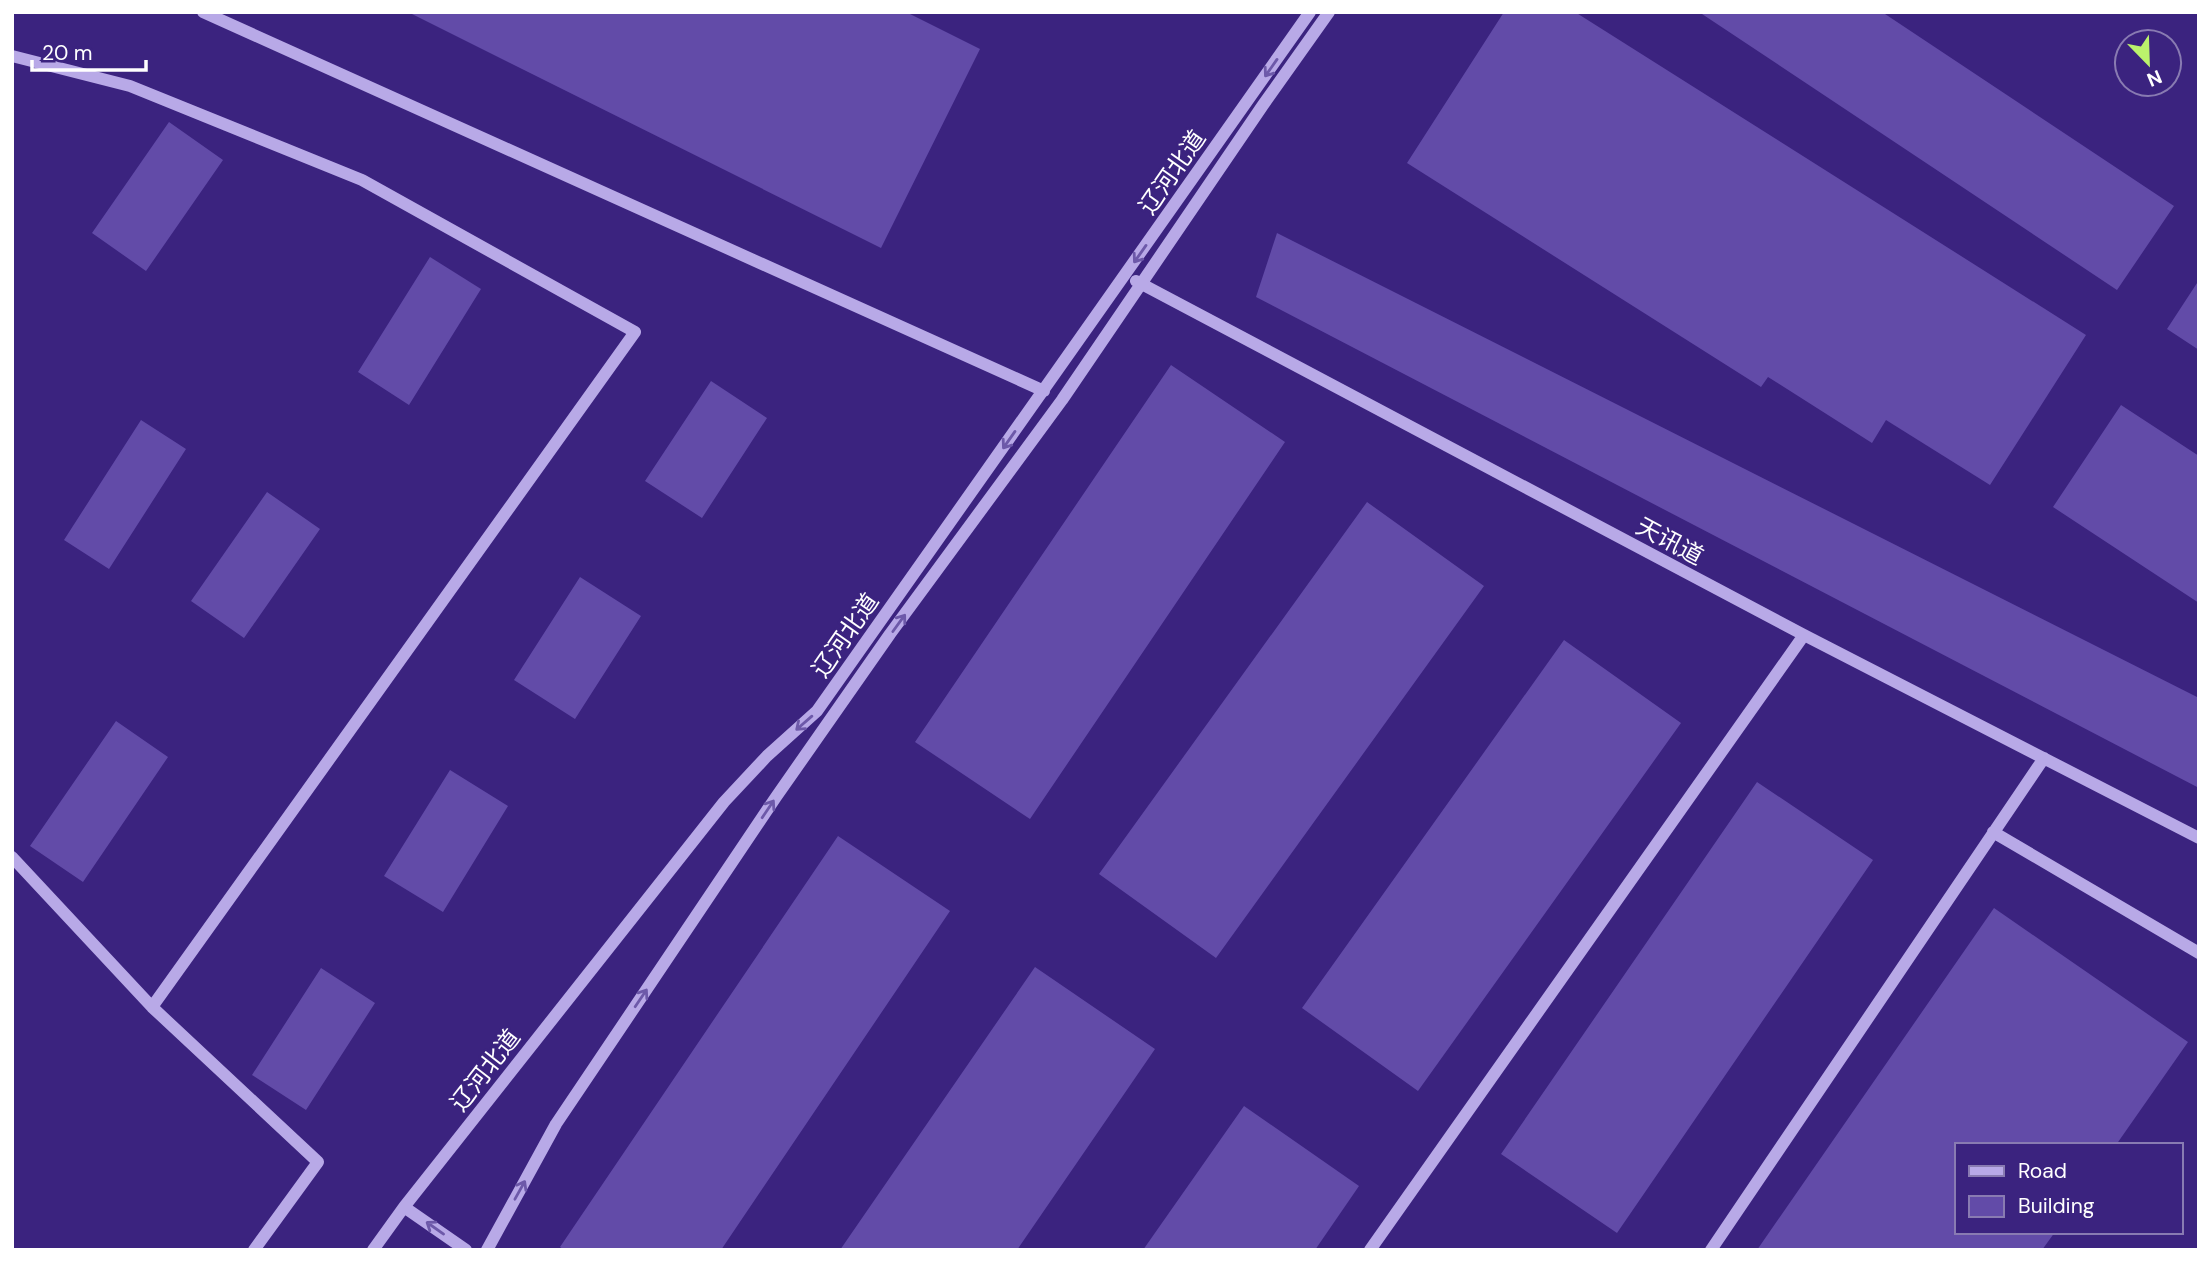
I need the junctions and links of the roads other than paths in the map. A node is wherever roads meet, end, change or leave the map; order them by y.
1 (202, 12) edge
2 (1310, 12) edge
3 (1329, 12) edge
4 (12, 56) edge
5 (1125, 275) junction
6 (1141, 283) junction
7 (1044, 391) junction
8 (1804, 635) junction
9 (2043, 758) junction
10 (1993, 832) junction
11 (2199, 838) edge
12 (12, 857) edge
13 (2199, 953) edge
14 (152, 1007) junction
15 (404, 1207) junction
16 (254, 1250) edge
17 (373, 1250) edge
18 (466, 1250) edge
19 (487, 1250) edge
20 (1370, 1250) edge
21 (1712, 1250) edge

1 - 7 street
2 -> 5 street, 辽河北道
3 - 6 street, 辽河北道
4 - 14 street
5 - 6 street, 天讯道
5 - 7 street, 辽河北道
6 - 8 street, 天讯道
19 -> 6 street, 辽河北道
7 -> 15 street, 辽河北道
8 - 9 street, 天讯道
8 - 20 street
9 - 10 street
9 - 11 street, 天讯道
10 - 13 street
10 - 21 street
12 - 14 street
14 - 16 street
15 - 17 street, 辽河北道
18 -> 15 street

